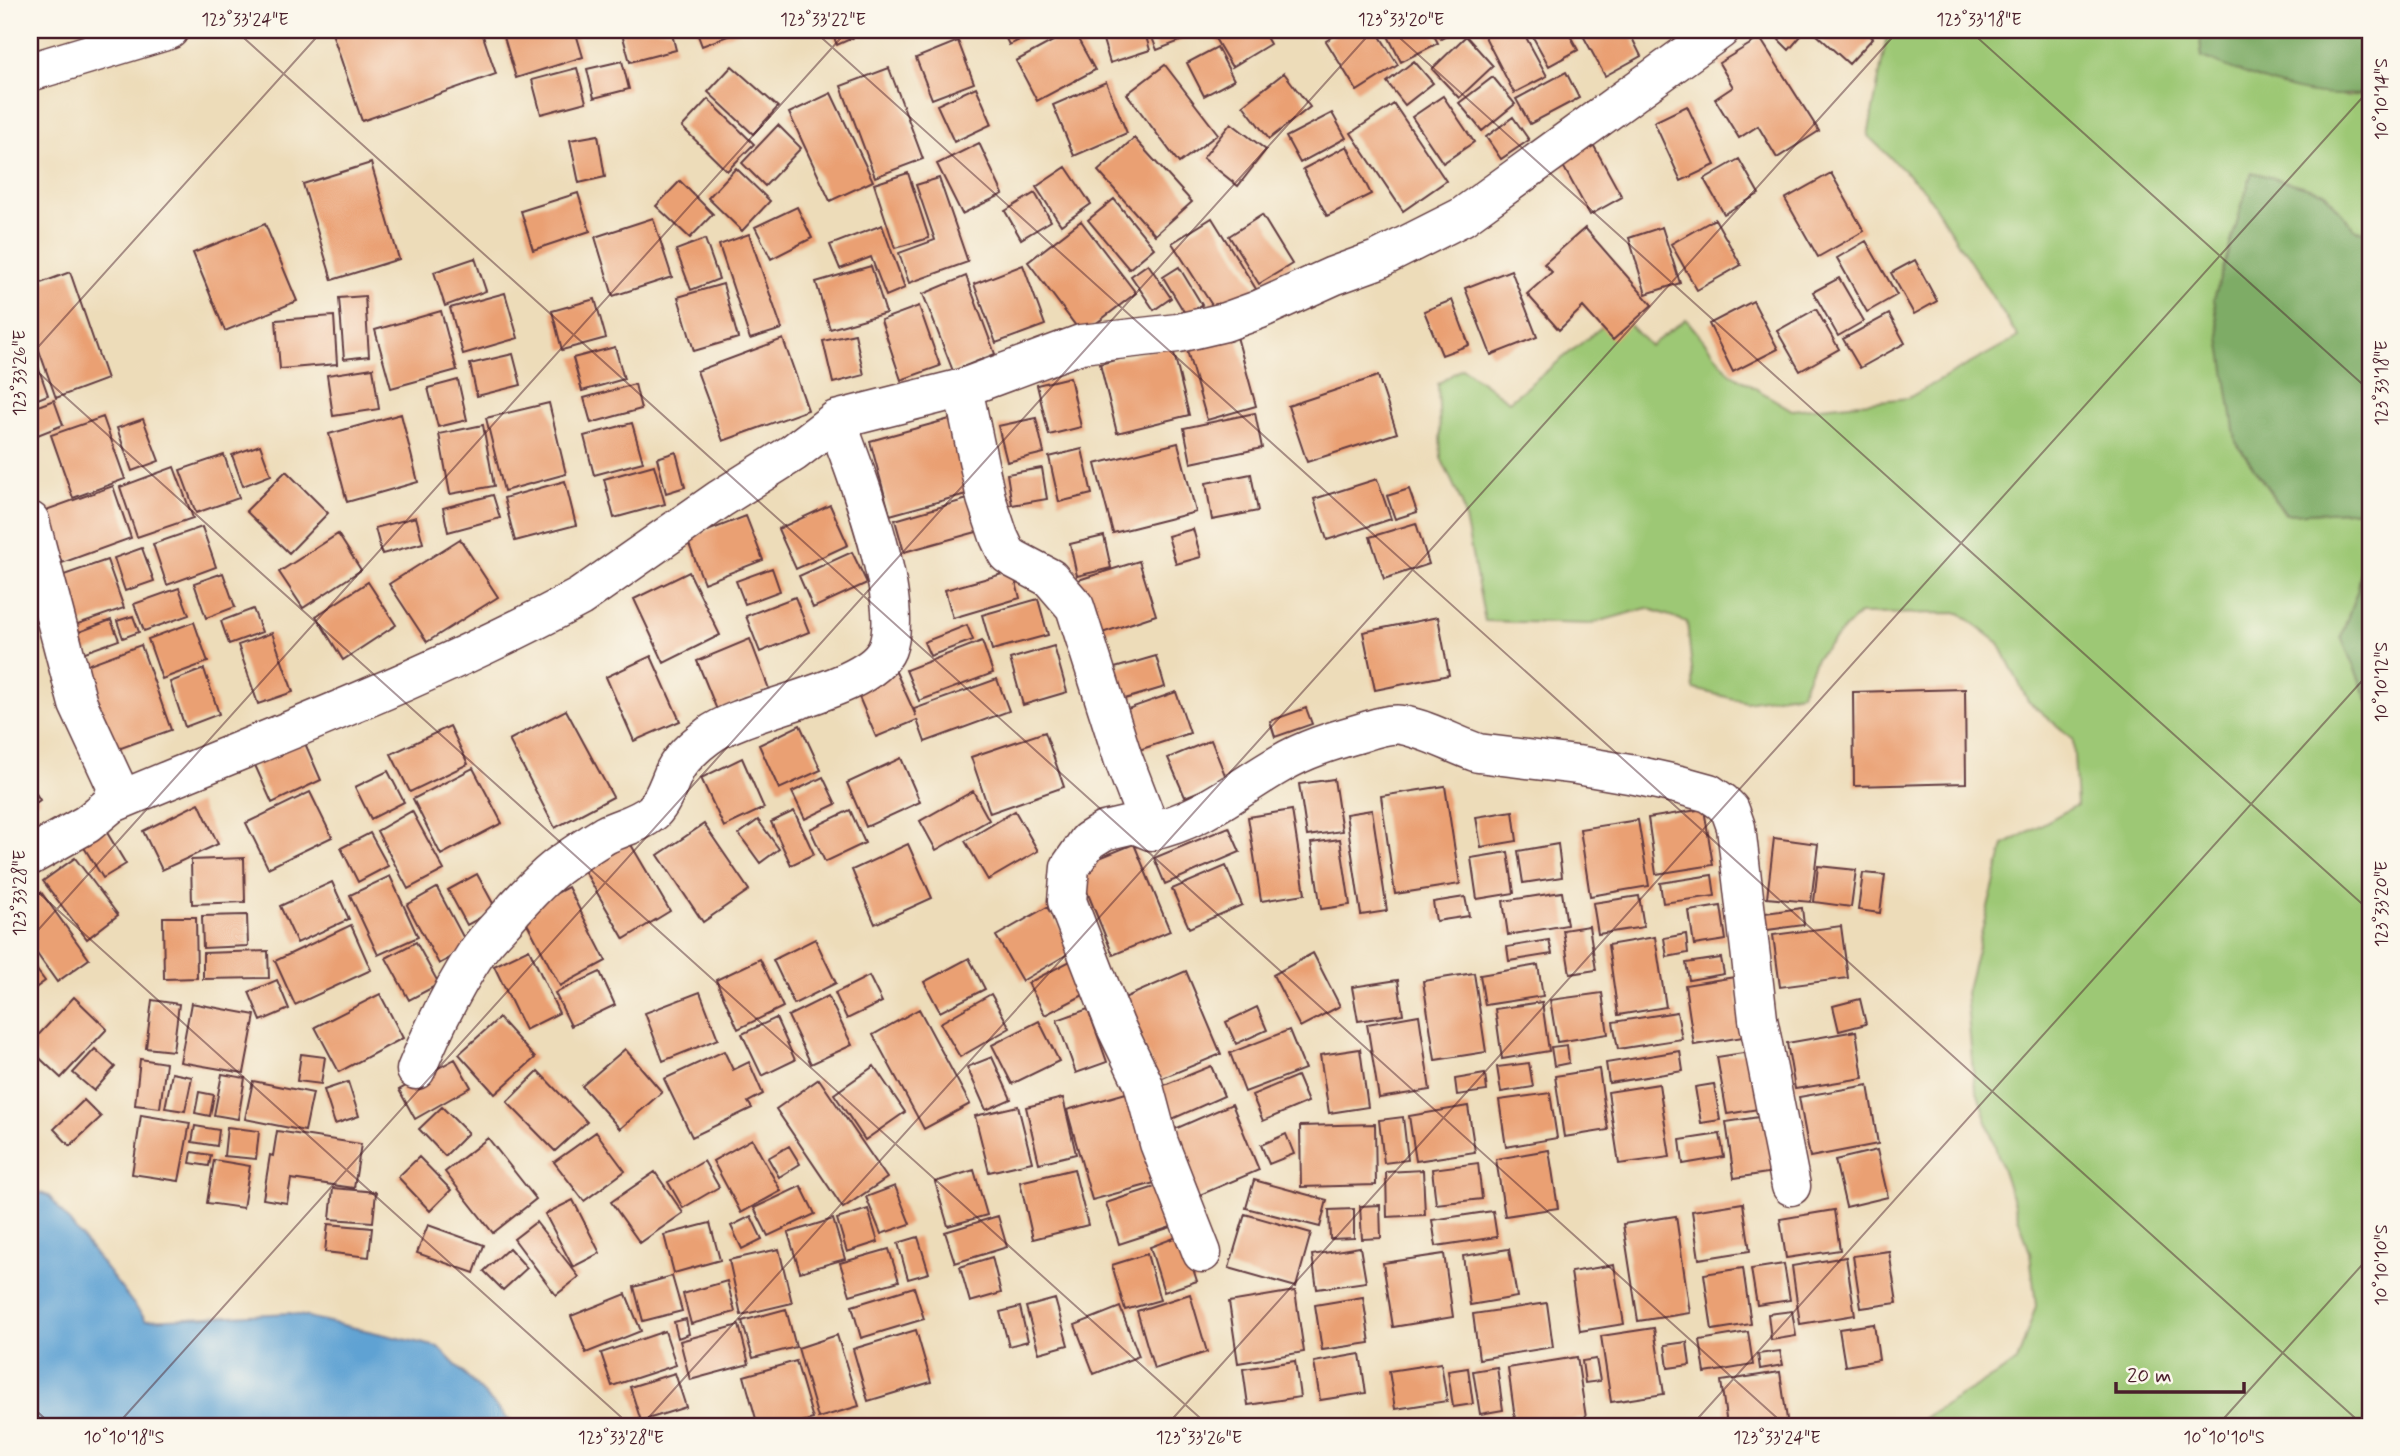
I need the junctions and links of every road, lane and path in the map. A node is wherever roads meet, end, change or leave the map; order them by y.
1 (169, 30) edge
2 (1720, 30) edge
3 (30, 72) edge
4 (963, 388) junction
5 (836, 420) junction
6 (30, 521) edge
7 (111, 804) junction
8 (1151, 831) junction
9 (30, 856) edge
10 (416, 1070) dead end
11 (1791, 1186) dead end
12 (1202, 1253) dead end

1 - 3 main road
2 - 4 main road
4 - 5 main road
4 - 8 main road
5 - 7 main road
5 - 10 main road
6 - 7 main road
7 - 9 main road
8 - 11 main road
8 - 12 main road

